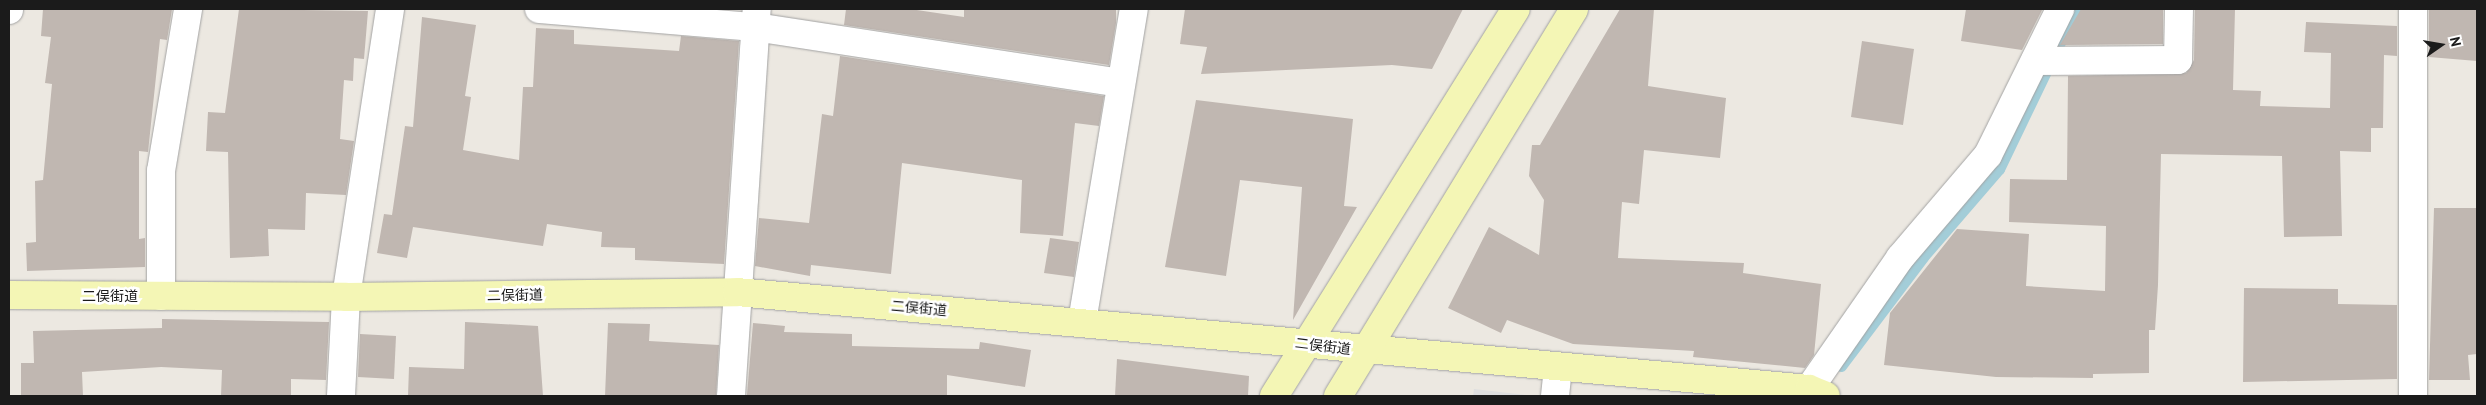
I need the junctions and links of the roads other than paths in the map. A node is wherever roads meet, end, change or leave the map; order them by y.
1 (188, 9) edge
2 (390, 9) edge
3 (539, 9) edge
4 (1134, 9) edge
5 (1516, 9) edge
6 (1574, 9) edge
7 (2060, 9) edge
8 (2179, 9) edge
9 (2413, 9) edge
10 (756, 18) edge
11 (2049, 63) junction
12 (1121, 83) junction
13 (737, 292) junction
14 (9, 295) edge
15 (161, 296) junction
16 (346, 297) junction
17 (1082, 322) junction
18 (1304, 344) junction
19 (1364, 352) junction
20 (1558, 368) junction
21 (1817, 393) edge
22 (341, 396) edge
23 (731, 396) edge
24 (1274, 396) edge
25 (1338, 396) edge
26 (1555, 396) edge
27 (2413, 396) edge

1 - 15 street
2 - 16 street
3 - 10 street
4 - 12 street
5 - 18 street
6 - 19 street
7 - 11 street
8 - 11 street
9 - 27 street
10 - 12 street
10 - 13 street
11 - 21 street
12 - 17 street
13 - 16 street, 二俣街道
13 - 17 street, 二俣街道
13 - 23 street
14 - 15 street, 二俣街道
15 - 16 street, 二俣街道
16 - 22 street
17 - 18 street, 二俣街道
18 - 19 street, 二俣街道
18 - 24 street
19 - 20 street, 二俣街道
19 - 25 street
20 - 21 street, 二俣街道
20 - 26 street

